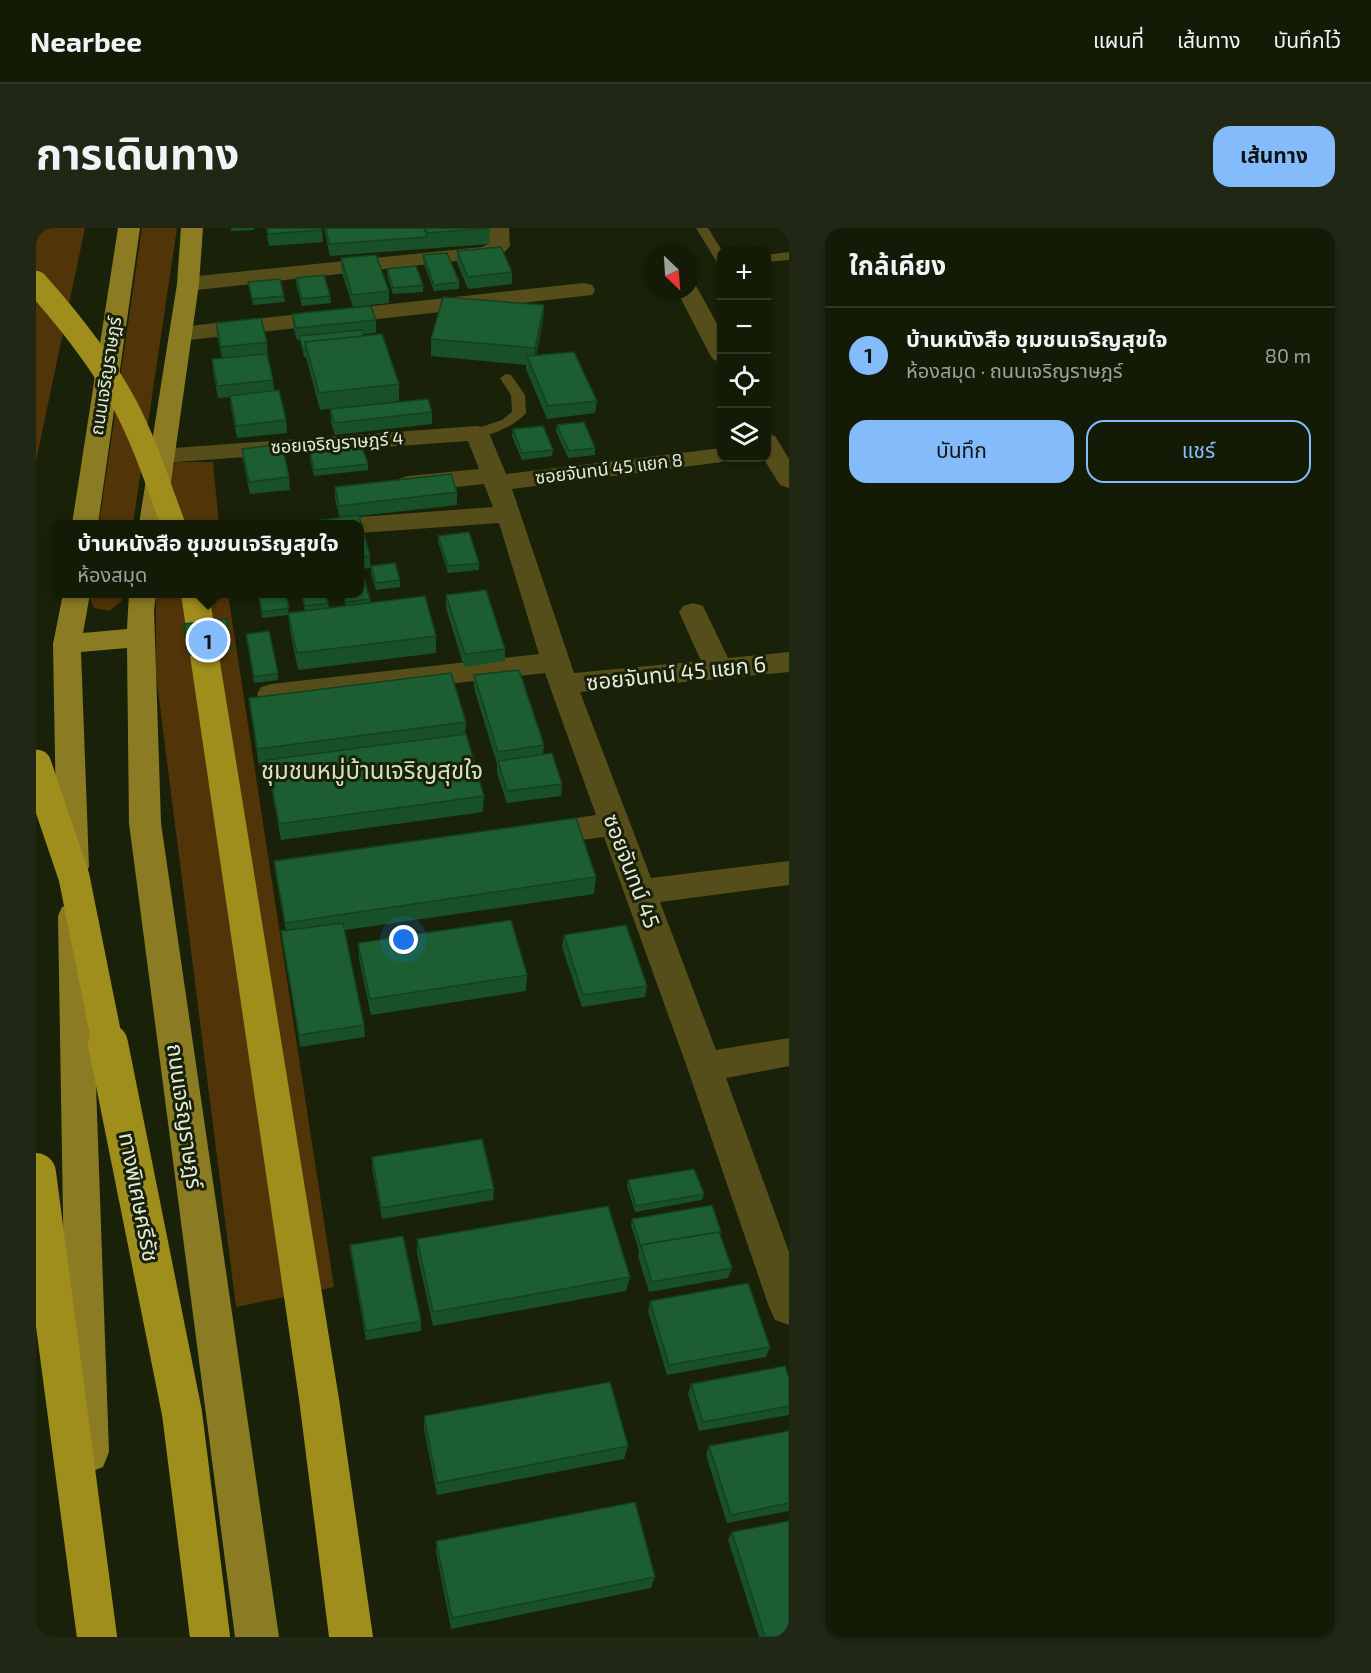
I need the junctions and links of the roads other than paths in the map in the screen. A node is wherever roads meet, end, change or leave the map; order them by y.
1 (129, 228) edge
2 (192, 228) edge
3 (498, 228) edge
4 (702, 228) edge
5 (717, 253) edge
6 (789, 256) edge
7 (771, 258) edge
8 (36, 283) edge
9 (188, 284) junction
10 (584, 290) dead end
11 (693, 300) edge
12 (180, 334) junction
13 (721, 354) edge
14 (506, 378) dead end
15 (477, 433) junction
16 (773, 446) edge
17 (161, 456) junction
18 (717, 456) edge
19 (495, 479) junction
20 (789, 480) edge
21 (383, 487) edge
22 (509, 514) junction
23 (86, 520) edge
24 (153, 520) edge
25 (171, 520) edge
26 (364, 525) edge
27 (75, 598) edge
28 (142, 598) edge
29 (196, 598) edge
30 (693, 612) dead end
31 (141, 637) junction
32 (67, 644) junction
33 (789, 662) edge
34 (718, 669) junction
35 (560, 673) junction
36 (271, 694) edge
37 (36, 765) edge
38 (613, 824) junction
39 (507, 837) edge
40 (789, 873) edge
41 (641, 892) junction
42 (789, 1052) edge
43 (705, 1067) junction
44 (36, 1173) edge
45 (788, 1302) edge
46 (95, 1637) edge
47 (210, 1637) edge
48 (256, 1637) edge
49 (351, 1637) edge

1 - 23 main road, ถนนเจริญราษฎร์
2 - 9 main road
3 - 9 street
4 - 5 lane
6 - 7 lane
8 - 25 highway, bridge
9 - 12 main road
10 - 12 street
11 - 13 street
12 - 17 main road
14 - 15 lane
15 - 17 street, ซอยเจริญราษฎร์ 4
15 - 19 street, ซอยจันทน์ 45
16 - 20 street
17 - 24 main road
18 - 19 street, ซอยจันทน์ 45 แยก 8
19 - 21 street, ซอยจันทน์ 45 แยก 8
19 - 22 street, ซอยจันทน์ 45
22 - 26 street
22 - 35 street, ซอยจันทน์ 45
27 - 32 main road
28 - 31 main road, ถนนเจริญราษฎร์
29 - 49 highway
30 - 34 street
31 - 32 main road
31 - 48 main road, ถนนเจริญราษฎร์
32 - 46 main road
33 - 34 street, ซอยจันทน์ 45 แยก 6
34 - 35 street, ซอยจันทน์ 45 แยก 6
35 - 36 street, ซอยจันทน์ 45 แยก 6
35 - 38 street, ซอยจันทน์ 45
37 - 47 highway, ทางพิเศษศรีรัช, bridge
38 - 39 street
38 - 41 street, ซอยจันทน์ 45
40 - 41 street
41 - 43 street, ซอยจันทน์ 45
42 - 43 street
43 - 45 street, ซอยจันทน์ 45
44 - 46 highway, bridge

